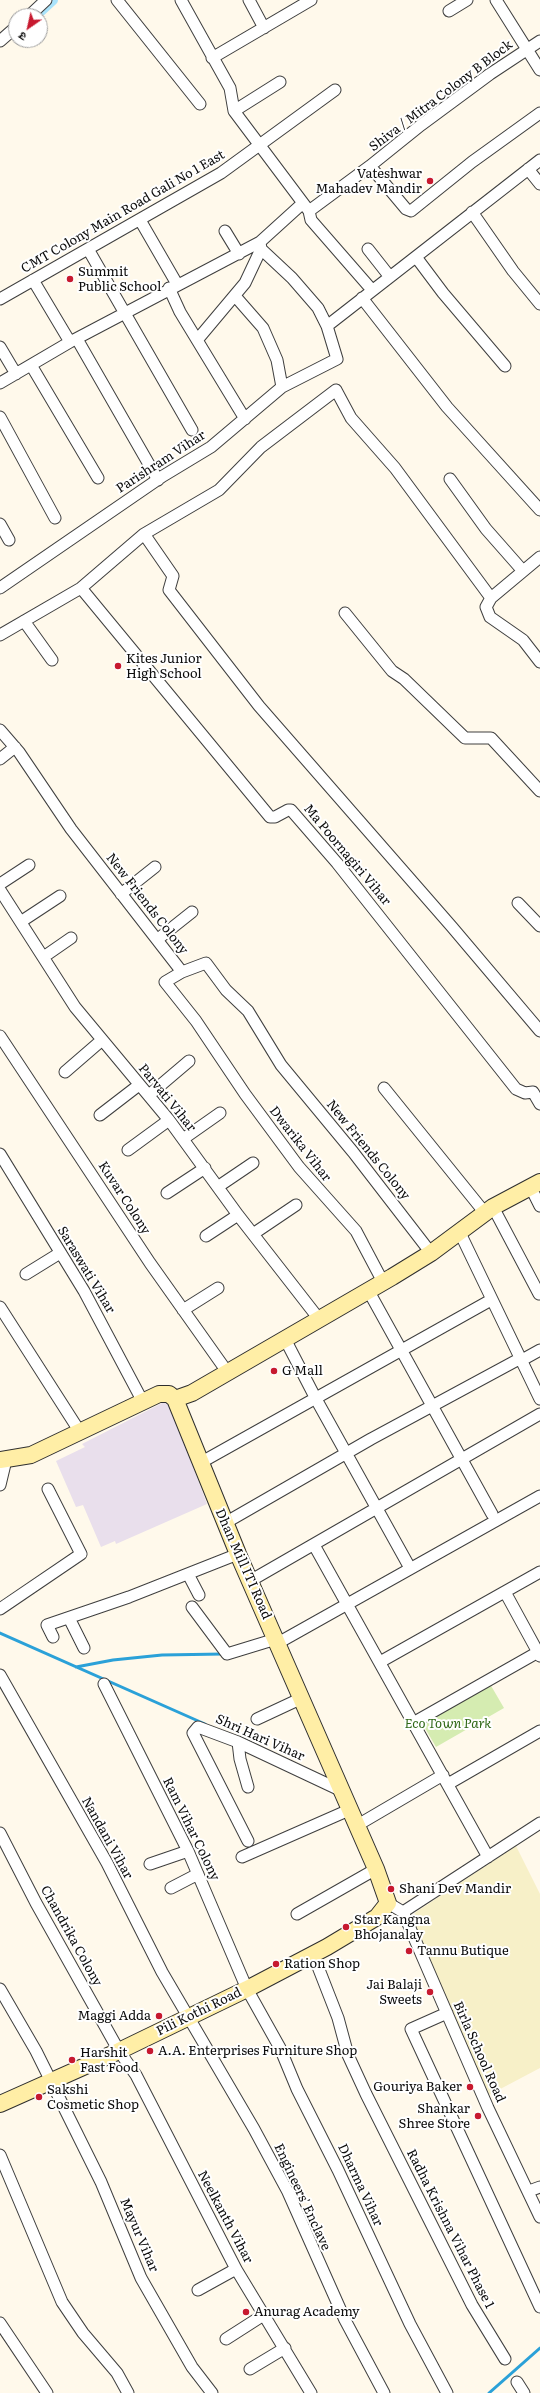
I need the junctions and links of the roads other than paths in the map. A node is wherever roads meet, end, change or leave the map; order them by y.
1 (46, 0) edge
2 (117, 0) edge
3 (181, 0) edge
4 (249, 0) edge
5 (311, 0) edge
6 (467, 0) edge
7 (496, 0) edge
8 (38, 8) edge
9 (449, 11) dead end
10 (264, 28) junction
11 (8, 34) edge
12 (0, 41) edge
13 (540, 41) edge
14 (526, 49) junction
15 (212, 58) junction
16 (540, 70) edge
17 (280, 82) dead end
18 (335, 90) dead end
19 (200, 104) dead end
20 (234, 112) junction
21 (540, 113) edge
22 (259, 147) junction
23 (540, 160) edge
24 (370, 166) junction
25 (528, 169) junction
26 (540, 184) edge
27 (306, 207) junction
28 (472, 212) junction
29 (140, 220) junction
30 (225, 231) dead end
31 (260, 245) junction
32 (88, 249) junction
33 (368, 249) dead end
34 (239, 254) junction
35 (416, 257) junction
36 (390, 277) junction
37 (33, 280) junction
38 (173, 286) junction
39 (372, 290) junction
40 (235, 296) junction
41 (362, 298) junction
42 (0, 299) edge
43 (540, 304) edge
44 (124, 313) junction
45 (327, 326) junction
46 (198, 339) junction
47 (74, 340) junction
48 (0, 347) edge
49 (31, 366) junction
50 (505, 366) dead end
51 (16, 374) junction
52 (0, 383) edge
53 (282, 386) junction
54 (0, 417) edge
55 (244, 419) junction
56 (192, 430) dead end
57 (98, 478) dead end
58 (450, 479) dead end
59 (158, 480) junction
60 (540, 510) edge
61 (55, 518) dead end
62 (0, 524) edge
63 (144, 534) junction
64 (9, 540) dead end
65 (540, 557) edge
66 (523, 571) junction
67 (0, 588) edge
68 (81, 588) junction
69 (491, 598) junction
70 (345, 613) dead end
71 (24, 621) junction
72 (0, 635) edge
73 (52, 660) dead end
74 (540, 662) edge
75 (0, 730) edge
76 (15, 748) junction
77 (0, 759) edge
78 (540, 790) edge
79 (29, 865) dead end
80 (155, 867) dead end
81 (0, 884) edge
82 (0, 890) edge
83 (121, 894) junction
84 (60, 896) dead end
85 (518, 903) dead end
86 (192, 912) dead end
87 (22, 921) junction
88 (540, 926) edge
89 (71, 938) dead end
90 (158, 939) junction
91 (45, 956) junction
92 (182, 972) junction
93 (540, 1031) edge
94 (0, 1036) edge
95 (102, 1040) junction
96 (189, 1061) dead end
97 (65, 1072) dead end
98 (139, 1085) junction
99 (384, 1088) dead end
100 (536, 1090) edge
101 (148, 1095) junction
102 (540, 1104) edge
103 (220, 1113) dead end
104 (100, 1115) dead end
105 (169, 1120) junction
106 (183, 1139) junction
107 (128, 1150) dead end
108 (0, 1154) edge
109 (253, 1162) dead end
110 (205, 1168) junction
111 (535, 1184) edge
112 (219, 1186) junction
113 (167, 1193) dead end
114 (296, 1205) dead end
115 (540, 1206) edge
116 (489, 1210) junction
117 (238, 1215) junction
118 (460, 1233) junction
119 (253, 1234) junction
120 (206, 1236) dead end
121 (60, 1253) junction
122 (431, 1253) junction
123 (26, 1274) dead end
124 (383, 1282) junction
125 (218, 1288) dead end
126 (368, 1290) junction
127 (539, 1294) dead end
128 (492, 1300) junction
129 (0, 1307) edge
130 (183, 1310) junction
131 (319, 1319) junction
132 (286, 1339) junction
133 (540, 1350) edge
134 (402, 1351) junction
135 (521, 1359) junction
136 (228, 1372) junction
137 (174, 1398) junction
138 (316, 1399) junction
139 (540, 1399) edge
140 (143, 1402) junction
141 (432, 1405) junction
142 (540, 1414) edge
143 (80, 1432) junction
144 (346, 1453) junction
145 (3, 1460) edge
146 (461, 1460) junction
147 (200, 1463) junction
148 (0, 1486) edge
149 (48, 1489) dead end
150 (540, 1496) edge
151 (376, 1508) junction
152 (492, 1514) dead end
153 (225, 1523) junction
154 (314, 1545) junction
155 (238, 1554) junction
156 (410, 1568) junction
157 (540, 1572) edge
158 (188, 1574) junction
159 (250, 1581) junction
160 (505, 1592) junction
161 (199, 1595) dead end
162 (348, 1602) junction
163 (192, 1607) dead end
164 (0, 1609) edge
165 (69, 1618) junction
166 (53, 1637) dead end
167 (277, 1641) junction
168 (84, 1648) dead end
169 (539, 1653) edge
170 (380, 1662) junction
171 (0, 1675) edge
172 (104, 1684) dead end
173 (302, 1698) junction
174 (257, 1719) dead end
175 (413, 1723) junction
176 (540, 1731) edge
177 (238, 1742) junction
178 (445, 1780) junction
179 (248, 1787) dead end
180 (340, 1790) junction
181 (350, 1810) junction
182 (540, 1823) edge
183 (356, 1826) junction
184 (0, 1833) edge
185 (248, 1841) dead end
186 (188, 1850) junction
187 (242, 1857) dead end
188 (488, 1857) junction
189 (150, 1864) dead end
190 (376, 1869) junction
191 (198, 1874) junction
192 (171, 1888) dead end
193 (388, 1903) junction
194 (403, 1912) junction
195 (297, 1914) dead end
196 (313, 1954) junction
197 (0, 1989) edge
198 (247, 1989) junction
199 (447, 2013) junction
200 (188, 2016) junction
201 (119, 2051) junction
202 (51, 2082) junction
203 (0, 2104) edge
204 (0, 2155) edge
205 (540, 2187) edge
206 (529, 2191) junction
207 (540, 2217) edge
208 (236, 2269) junction
209 (198, 2290) dead end
210 (540, 2307) edge
211 (265, 2314) junction
212 (0, 2323) edge
213 (226, 2339) dead end
214 (285, 2348) junction
215 (504, 2359) dead end
216 (250, 2369) dead end
217 (517, 2382) dead end
218 (308, 2392) edge
219 (46, 2393) edge
220 (128, 2393) edge
221 (212, 2393) edge
222 (384, 2393) edge
223 (447, 2393) edge
224 (524, 2393) edge

1 - 8 street
2 - 19 street
3 - 15 street
4 - 10 street
5 - 10 street
6 - 9 street
7 - 14 street
10 - 15 street
11 - 12 street
13 - 14 street, Shiva / Mitra Colony B Block
14 - 16 street
14 - 24 street, Shiva / Mitra Colony B Block
15 - 20 street
17 - 20 street
18 - 22 street, CMT Colony Main Road Gali No 1 East
20 - 22 street
21 - 24 street
22 - 27 street
22 - 29 street, CMT Colony Main Road Gali No 1 East
23 - 25 street
24 - 27 street, Shiva / Mitra Colony B Block
25 - 26 street
25 - 28 street
27 - 31 street, Shiva / Mitra Colony B Block
27 - 39 street
28 - 35 street
28 - 43 street
29 - 32 street, CMT Colony Main Road Gali No 1 East
29 - 38 street
30 - 34 street
31 - 34 street
31 - 40 street
31 - 45 street
32 - 37 street, CMT Colony Main Road Gali No 1 East
32 - 44 street
33 - 36 street
34 - 38 street
35 - 36 street
35 - 50 street
36 - 39 street
37 - 42 street, CMT Colony Main Road Gali No 1 East
37 - 47 street
38 - 44 street
38 - 46 street
39 - 41 street
40 - 46 street
40 - 53 street
41 - 45 street
41 - 60 street
44 - 47 street
44 - 56 street
45 - 53 street, Parishram Vihar
46 - 55 street
47 - 49 street
47 - 59 street
48 - 51 street
49 - 51 street
49 - 57 street
51 - 52 street
53 - 55 street, Parishram Vihar
54 - 61 street
55 - 59 street, Parishram Vihar
58 - 66 street
59 - 67 street, Parishram Vihar
62 - 64 street
63 - 68 street
63 - 69 street
63 - 93 street
65 - 66 street
66 - 69 street
68 - 71 street
68 - 100 street, Ma Poornagiri Vihar
69 - 74 street
70 - 78 street
71 - 72 street
71 - 73 street
75 - 76 street, New Friends Colony
76 - 77 street
76 - 83 street, New Friends Colony
79 - 81 street
80 - 83 street
82 - 87 street, Parvati Vihar
83 - 90 street, New Friends Colony
84 - 87 street
85 - 88 street
86 - 90 street
87 - 91 street, Parvati Vihar
89 - 91 street
90 - 92 street, New Friends Colony
91 - 95 street, Parvati Vihar
92 - 122 street, New Friends Colony
92 - 124 street, Dwarika Vihar
94 - 130 street, Kuvar Colony
95 - 97 street
95 - 98 street, Parvati Vihar
96 - 101 street
98 - 101 street, Parvati Vihar
98 - 104 street
99 - 116 street
100 - 102 street, Ma Poornagiri Vihar
101 - 105 street, Parvati Vihar
103 - 106 street
105 - 106 street, Parvati Vihar
105 - 107 street
106 - 110 street, Parvati Vihar
108 - 121 street, Saraswati Vihar
109 - 112 street
110 - 112 street, Parvati Vihar
110 - 113 street
111 - 115 street
111 - 116 street
112 - 117 street, Parvati Vihar
114 - 119 street
116 - 118 street
116 - 127 street
117 - 119 street, Parvati Vihar
117 - 120 street
118 - 122 street
118 - 128 street
119 - 131 street, Parvati Vihar
121 - 123 street
121 - 140 street, Saraswati Vihar
122 - 124 street
124 - 126 street
125 - 130 street
126 - 131 street
126 - 134 street
128 - 134 street
128 - 135 street
129 - 143 street
130 - 136 street, Kuvar Colony
131 - 132 street
132 - 136 street
132 - 138 street
133 - 135 street
134 - 138 street
134 - 141 street
135 - 139 street
135 - 141 street
136 - 137 street
137 - 140 street
137 - 147 street, Dhan Mill ITI Road
138 - 144 street
138 - 147 street
140 - 143 street
141 - 144 street
141 - 146 street
142 - 146 street
143 - 145 street
144 - 151 street
144 - 153 street
145 - 148 street
146 - 151 street
146 - 152 street
147 - 153 street, Dhan Mill ITI Road
149 - 164 street
150 - 156 street
151 - 154 street
151 - 156 street
153 - 155 street, Dhan Mill ITI Road
154 - 159 street
154 - 162 street
155 - 158 street
155 - 159 street, Dhan Mill ITI Road
156 - 162 street
157 - 160 street
158 - 161 street
158 - 165 street
159 - 167 street, Dhan Mill ITI Road
160 - 169 street
160 - 170 street
162 - 167 street
162 - 170 street
163 - 167 street
165 - 166 street
165 - 168 street
167 - 173 street, Dhan Mill ITI Road
169 - 175 street
170 - 175 street
171 - 200 street, Nandani Vihar
172 - 186 street, Ram Vihar Colony
173 - 174 street
173 - 180 street, Dhan Mill ITI Road
175 - 178 street
176 - 178 street
177 - 179 street
177 - 180 street, Shri Hari Vihar
177 - 185 street, Shri Hari Vihar
178 - 183 street
178 - 188 street
180 - 181 street, Dhan Mill ITI Road
181 - 183 street, Dhan Mill ITI Road
181 - 187 street
182 - 188 street
183 - 190 street, Dhan Mill ITI Road
184 - 201 street, Chandrika Colony
186 - 189 street
186 - 191 street, Ram Vihar Colony
188 - 194 street
190 - 193 street, Dhan Mill ITI Road
190 - 195 street
191 - 192 street
191 - 198 street, Ram Vihar Colony
193 - 194 street
193 - 196 street, Pili Kothi Road
194 - 199 street, Birla School Road
196 - 198 street, Pili Kothi Road
196 - 215 street, Radha Krishna Vihar Phase 1
197 - 202 street, Mayur Vihar
198 - 200 street, Pili Kothi Road
198 - 223 street, Dharma Vihar
199 - 206 street, Birla School Road
199 - 210 street
200 - 201 street, Pili Kothi Road
200 - 222 street, Engineers' Enclave
201 - 202 street, Pili Kothi Road
201 - 208 street, Neelkanth Vihar
202 - 203 street, Pili Kothi Road
202 - 221 street, Mayur Vihar
204 - 220 street
205 - 206 street
206 - 207 street, Birla School Road
208 - 209 street
208 - 211 street, Neelkanth Vihar
211 - 213 street
211 - 214 street, Neelkanth Vihar
212 - 219 street
214 - 216 street
214 - 218 street, Neelkanth Vihar
217 - 224 street

